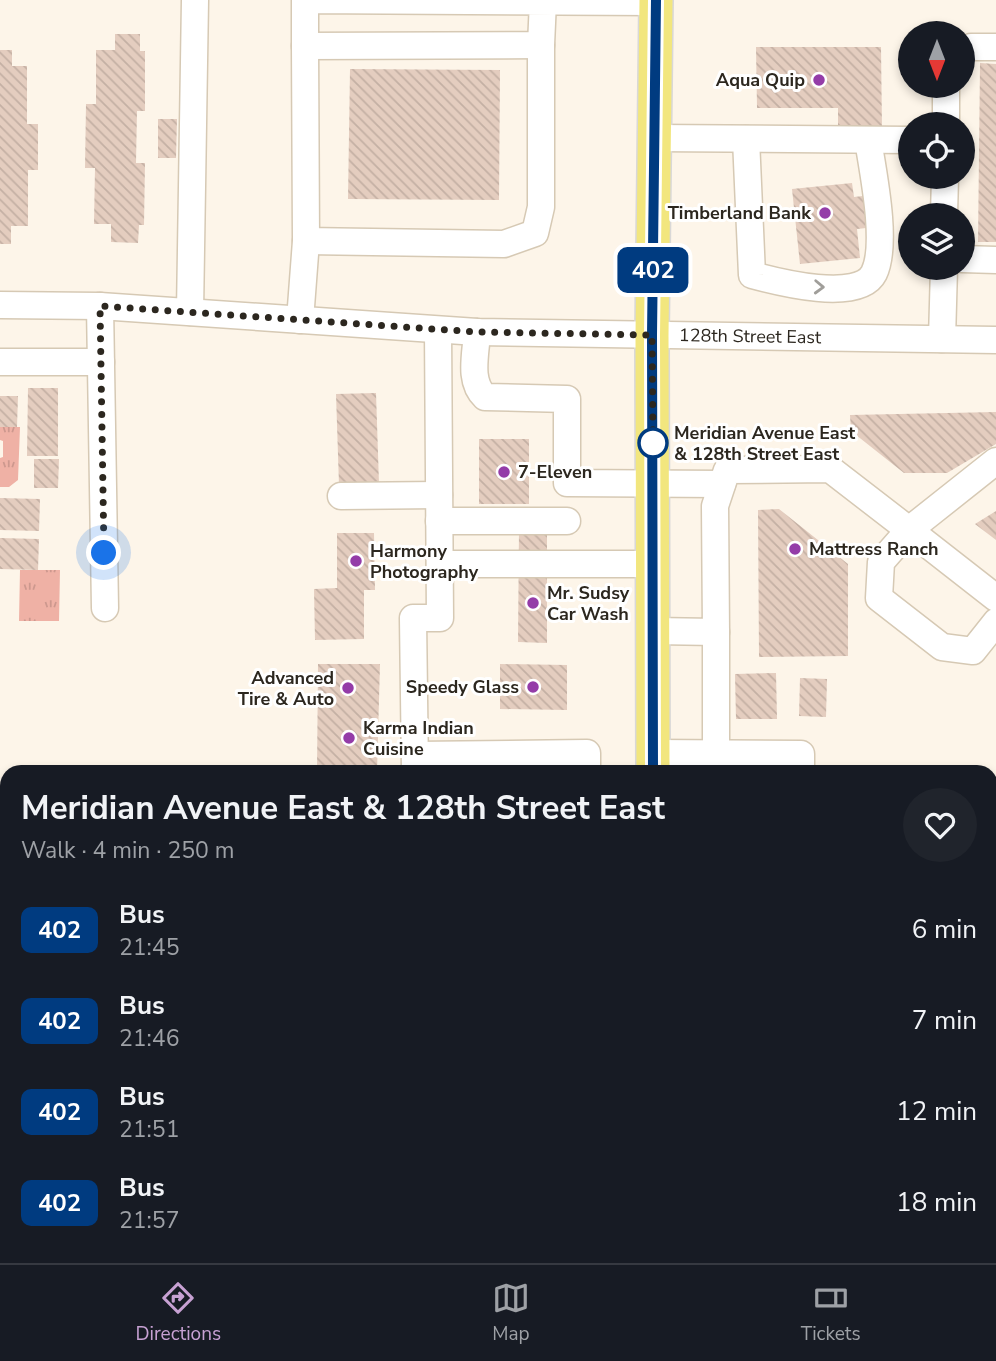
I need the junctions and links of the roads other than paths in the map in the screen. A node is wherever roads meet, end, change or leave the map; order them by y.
1 (195, 0) edge
2 (382, 1) edge
3 (560, 1) edge
4 (656, 1) edge
5 (305, 46) junction
6 (541, 46) junction
7 (975, 47) edge
8 (996, 47) edge
9 (654, 138) junction
10 (746, 139) junction
11 (868, 140) junction
12 (898, 140) edge
13 (306, 241) junction
14 (975, 259) edge
15 (996, 260) edge
16 (944, 280) edge
17 (0, 304) edge
18 (100, 306) junction
19 (190, 312) junction
20 (300, 320) junction
21 (438, 330) junction
22 (477, 332) junction
23 (652, 335) junction
24 (943, 339) junction
25 (996, 340) edge
26 (0, 362) edge
27 (101, 362) junction
28 (996, 461) edge
29 (567, 483) junction
30 (653, 483) junction
31 (722, 484) junction
32 (341, 496) dead end
33 (439, 508) junction
34 (567, 521) junction
35 (909, 530) junction
36 (440, 564) junction
37 (567, 564) junction
38 (653, 564) junction
39 (996, 598) edge
40 (105, 608) dead end
41 (996, 622) edge
42 (654, 631) junction
43 (716, 632) junction
44 (716, 754) junction
45 (415, 763) edge
46 (653, 763) edge
47 (587, 765) edge
48 (801, 765) edge

1 - 19 street
2 - 3 street
2 - 5 street
3 - 4 street
3 - 6 street
4 - 9 main road
5 - 6 street
5 - 13 street
6 - 13 street
7 - 8 street
9 - 10 street
9 - 23 main road
10 - 11 street
10 -> 11 street
11 - 12 street
13 - 20 street
14 - 15 street
16 - 24 street
17 - 18 street, 128th Street East
18 - 19 street, 128th Street East
18 - 27 street
19 - 20 street, 128th Street East
20 - 21 street, 128th Street East
21 - 22 street, 128th Street East
21 - 33 street
22 - 23 street, 128th Street East
22 - 29 street
23 - 24 street, 128th Street East
23 - 30 main road
24 - 25 street, 128th Street East
26 - 27 street
27 - 40 street
28 - 35 street
29 - 30 street
29 - 34 street
30 - 31 street
30 - 38 main road
31 - 35 street
31 - 43 street
32 - 33 street
33 - 34 street
33 - 36 street
34 - 37 street
35 - 39 street
35 - 41 street
36 - 37 street
36 - 45 street
37 - 38 street
38 - 42 main road
42 - 43 street
42 - 46 main road
43 - 44 street
44 - 46 street
44 - 48 street
45 - 47 street

